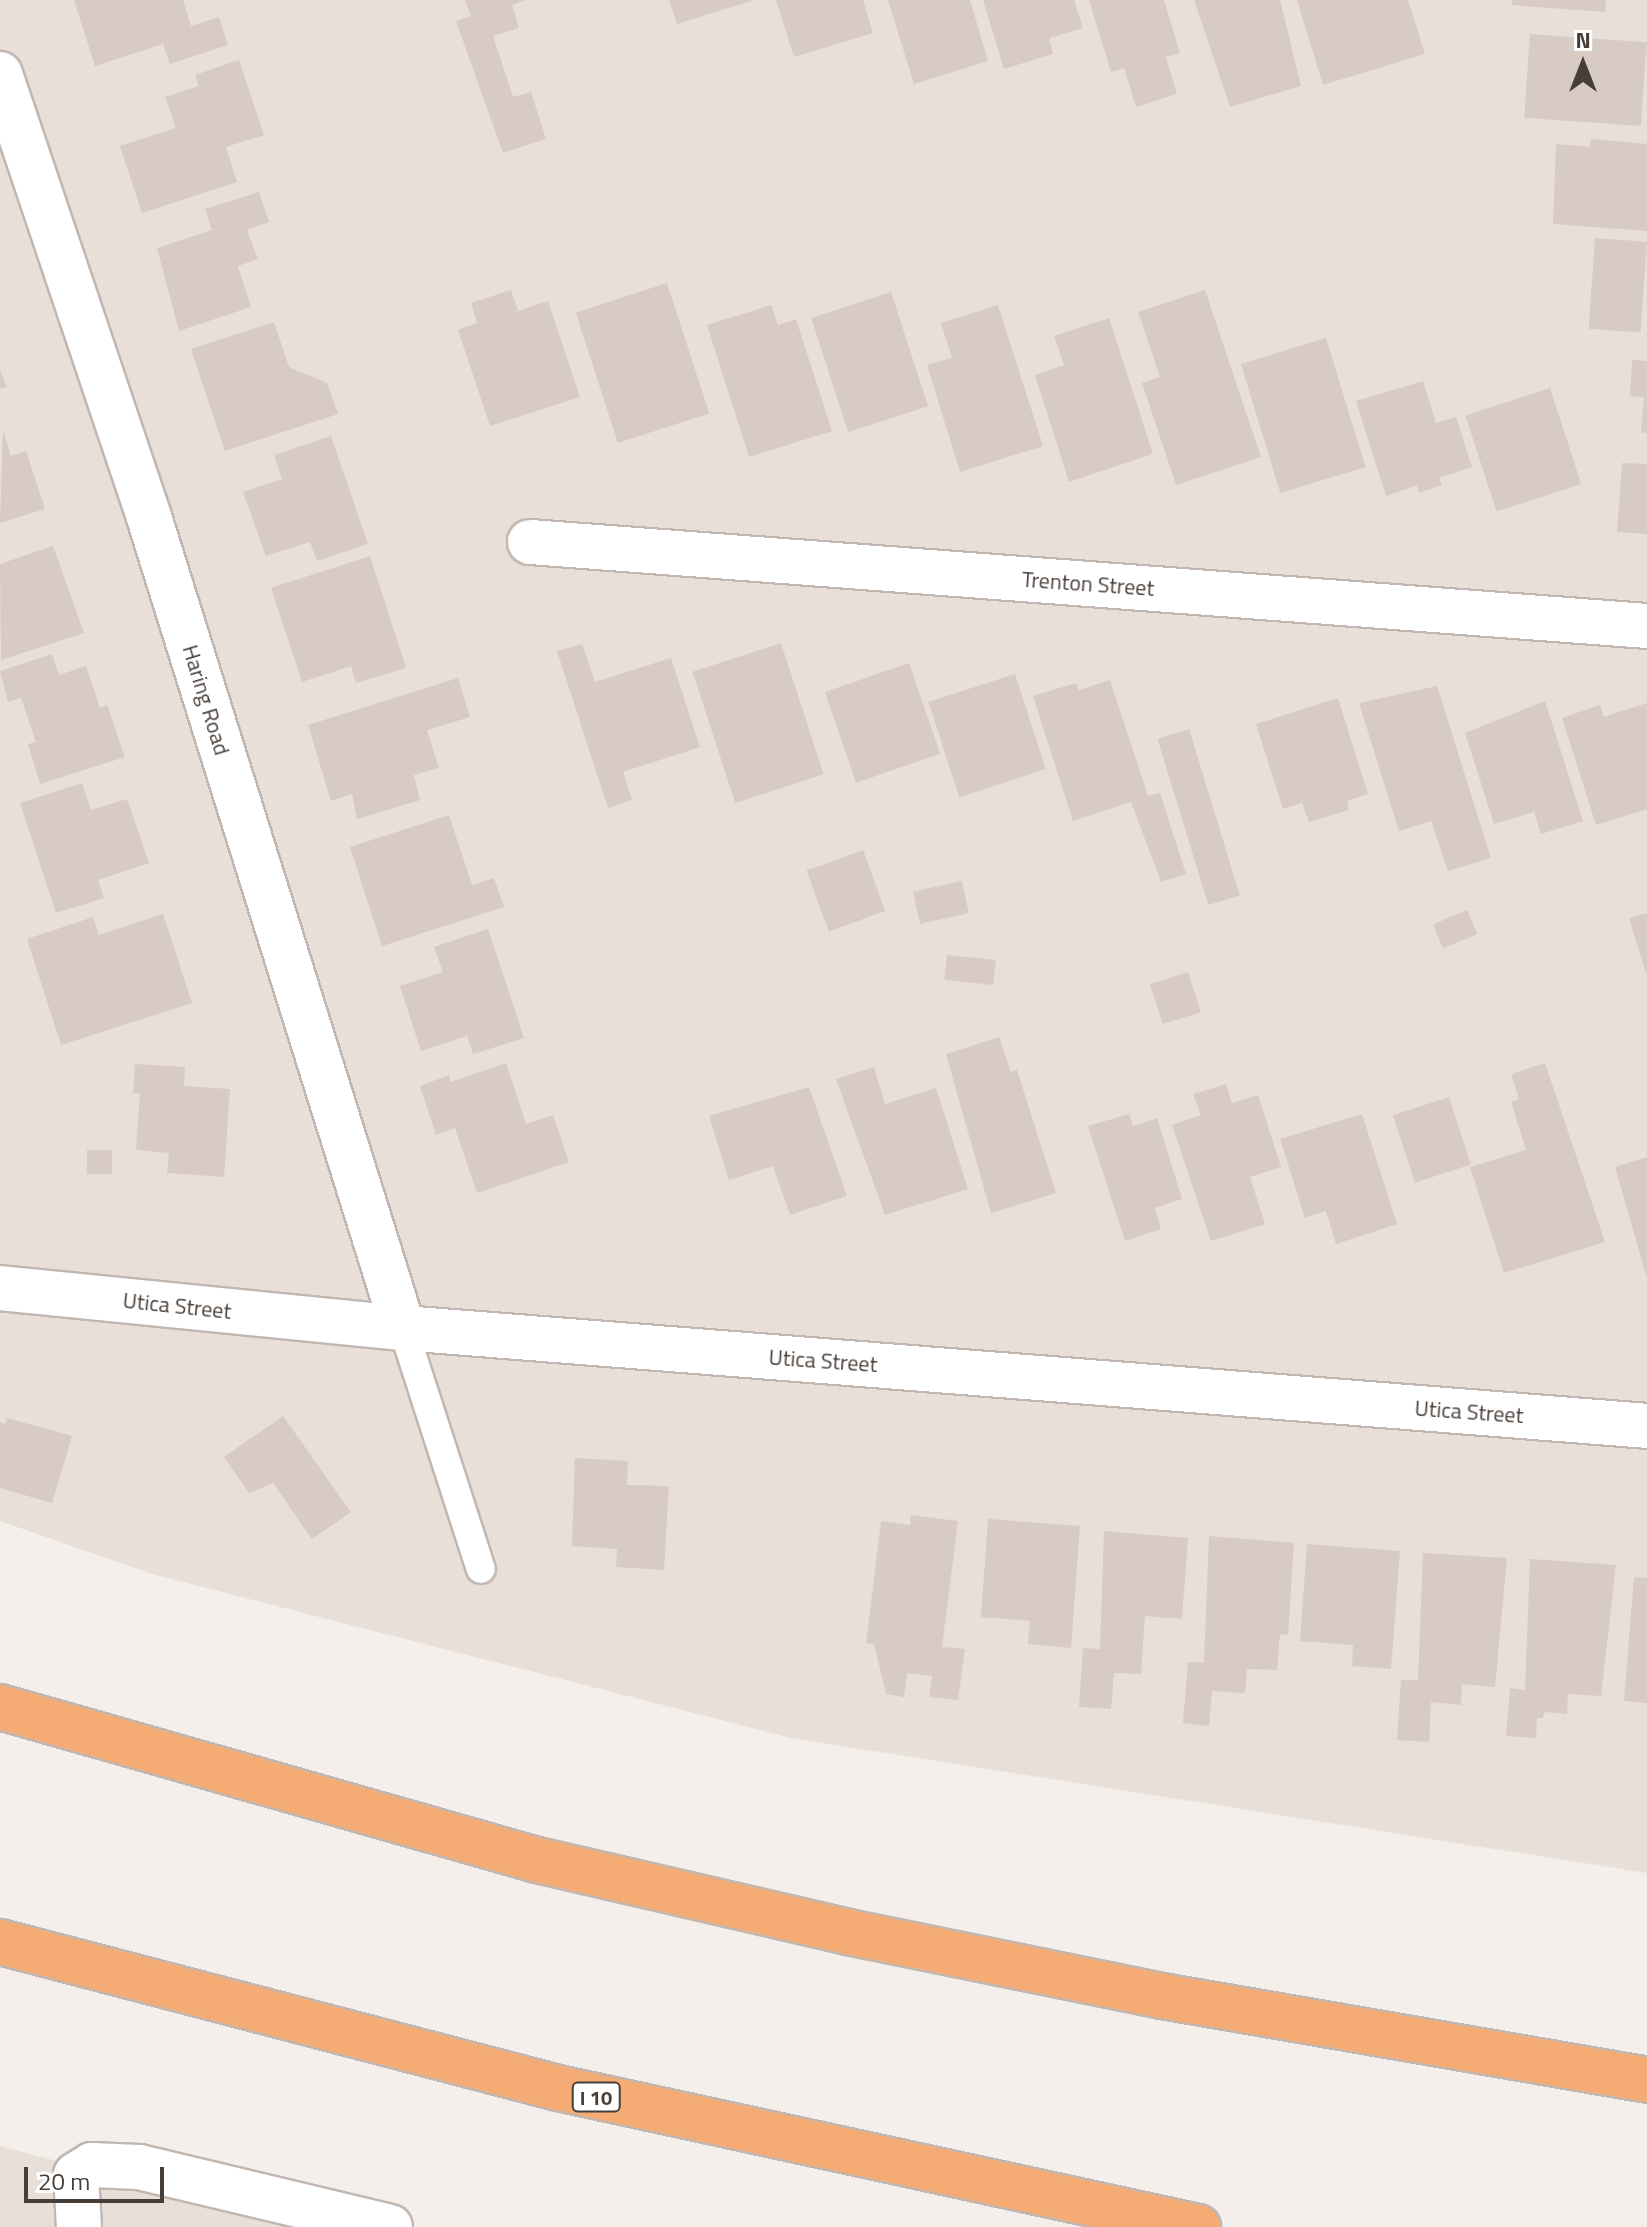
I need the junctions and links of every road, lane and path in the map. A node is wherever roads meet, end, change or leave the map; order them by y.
1 (0, 74) edge
2 (530, 542) dead end
3 (1647, 626) edge
4 (0, 1288) edge
5 (403, 1328) junction
6 (1647, 1426) edge
7 (481, 1569) dead end
8 (0, 1707) edge
9 (0, 1942) edge
10 (1647, 2080) edge
11 (79, 2227) edge
12 (390, 2227) edge
13 (1198, 2227) edge

1 - 5 street, Haring Road
2 - 3 street, Trenton Street
4 - 5 street, Utica Street
5 - 6 street, Utica Street
5 - 7 lane
8 - 10 highway
9 - 13 highway, I 10
11 - 12 street

